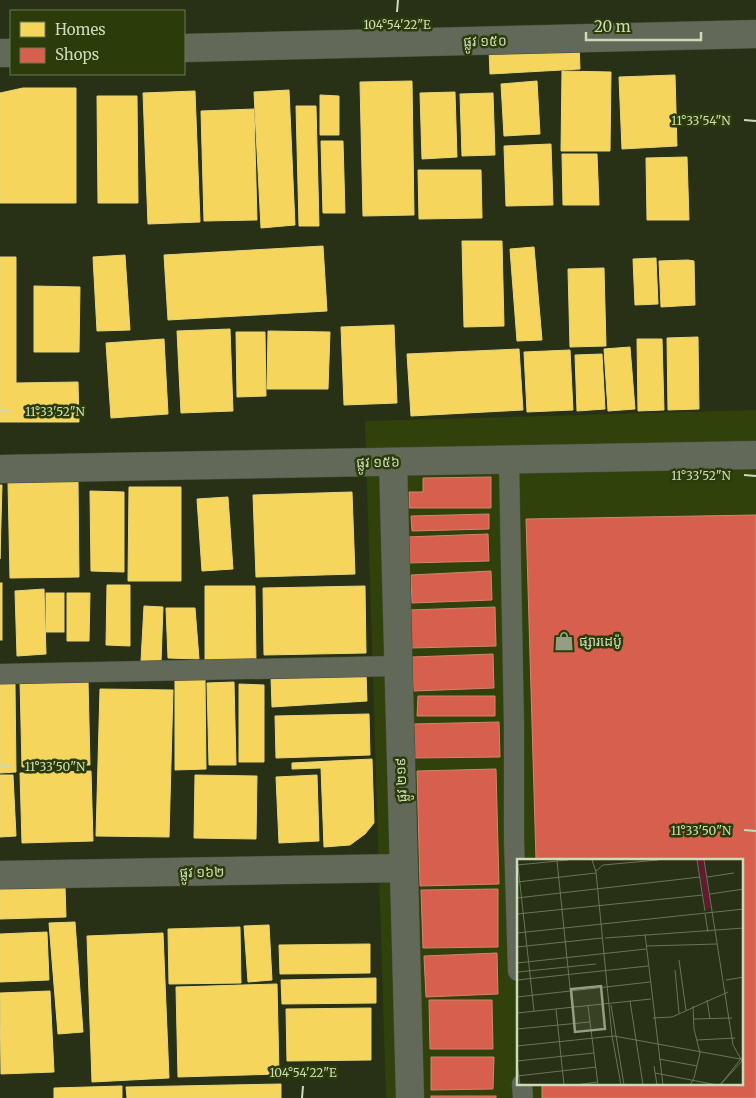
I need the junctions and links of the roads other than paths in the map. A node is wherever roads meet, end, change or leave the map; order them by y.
1 (756, 34) edge
2 (185, 48) edge
3 (756, 455) edge
4 (510, 460) junction
5 (393, 462) junction
6 (0, 469) edge
7 (398, 666) junction
8 (0, 674) edge
9 (404, 868) junction
10 (0, 875) edge
11 (517, 938) edge
12 (410, 1098) edge

1 - 2 street, ផ្លូវ ១៥០
3 - 4 street, ផ្លូវ ១៥៦
4 - 5 street, ផ្លូវ ១៥៦
4 - 11 lane
5 - 6 street, ផ្លូវ ១៥៦
5 - 7 street, ផ្លូវ ២១៩
7 - 8 lane
7 - 9 street, ផ្លូវ ២១៩
9 - 10 street, ផ្លូវ ១៦២
9 - 12 street, ផ្លូវ ២១៩

